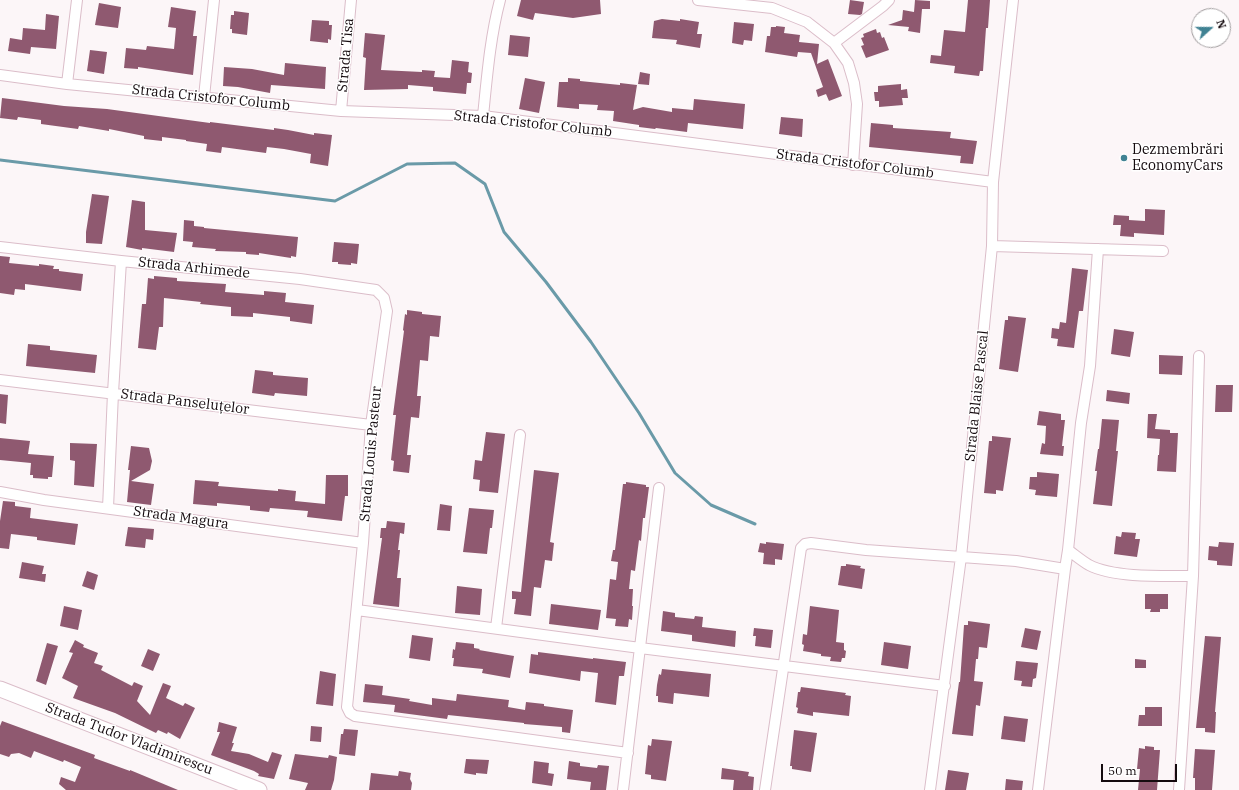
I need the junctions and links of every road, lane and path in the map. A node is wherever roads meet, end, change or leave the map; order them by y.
1 (77, 0) edge
2 (214, 0) edge
3 (351, 0) edge
4 (500, 0) edge
5 (698, 0) edge
6 (889, 0) edge
7 (1013, 0) edge
8 (834, 43) junction
9 (0, 75) edge
10 (67, 84) junction
11 (204, 97) junction
12 (341, 111) junction
13 (483, 116) junction
14 (853, 164) junction
15 (994, 182) junction
16 (992, 246) junction
17 (0, 247) edge
18 (1098, 249) junction
19 (1163, 251) dead end
20 (121, 261) junction
21 (384, 298) joint
22 (1199, 356) dead end
23 (0, 380) edge
24 (113, 393) junction
25 (371, 425) junction
26 (520, 435) dead end
27 (659, 488) dead end
28 (0, 492) edge
29 (108, 508) junction
30 (363, 543) junction
31 (1068, 550) junction
32 (961, 558) junction
33 (1065, 569) junction
34 (1193, 576) junction
35 (357, 610) junction
36 (496, 628) junction
37 (640, 648) junction
38 (783, 667) junction
39 (945, 686) junction
40 (0, 689) edge
41 (628, 753) junction
42 (259, 790) edge
43 (623, 790) edge
44 (765, 790) edge
45 (930, 790) edge
46 (1038, 790) edge
47 (1179, 790) edge

1 - 10 street
2 - 11 street
3 - 12 street, Strada Tisa
4 - 13 street
5 - 8 street
6 - 8 street
7 - 15 street, Strada Blaise Pascal
8 - 14 street
9 - 10 street, Strada Cristofor Columb
10 - 11 street, Strada Cristofor Columb
11 - 12 street, Strada Cristofor Columb
12 - 13 street, Strada Cristofor Columb
13 - 14 street, Strada Cristofor Columb
14 - 15 street, Strada Cristofor Columb
15 - 16 street, Strada Blaise Pascal
16 - 18 street
16 - 32 street, Strada Blaise Pascal
17 - 20 street, Strada Arhimede
18 - 19 street
18 - 31 street
20 - 21 street, Strada Arhimede
20 - 24 street
21 - 25 street, Strada Louis Pasteur
22 - 34 street
23 - 24 street, Strada Panseluțelor
24 - 25 street, Strada Panseluțelor
24 - 29 street
25 - 30 street, Strada Louis Pasteur
26 - 36 street
27 - 37 street
28 - 29 street, Strada Magura
29 - 30 street, Strada Magura
30 - 35 street, Strada Louis Pasteur
31 - 33 street
31 - 34 street
32 - 33 street
32 - 38 street
32 - 39 street, Strada Blaise Pascal
33 - 46 street
34 - 47 street
35 - 36 street
35 - 41 street, Strada Louis Pasteur
36 - 37 street
37 - 38 street
37 - 41 street
38 - 39 street
38 - 44 street
39 - 45 street, Strada Blaise Pascal
40 - 42 street, Strada Tudor Vladimirescu
41 - 43 street

